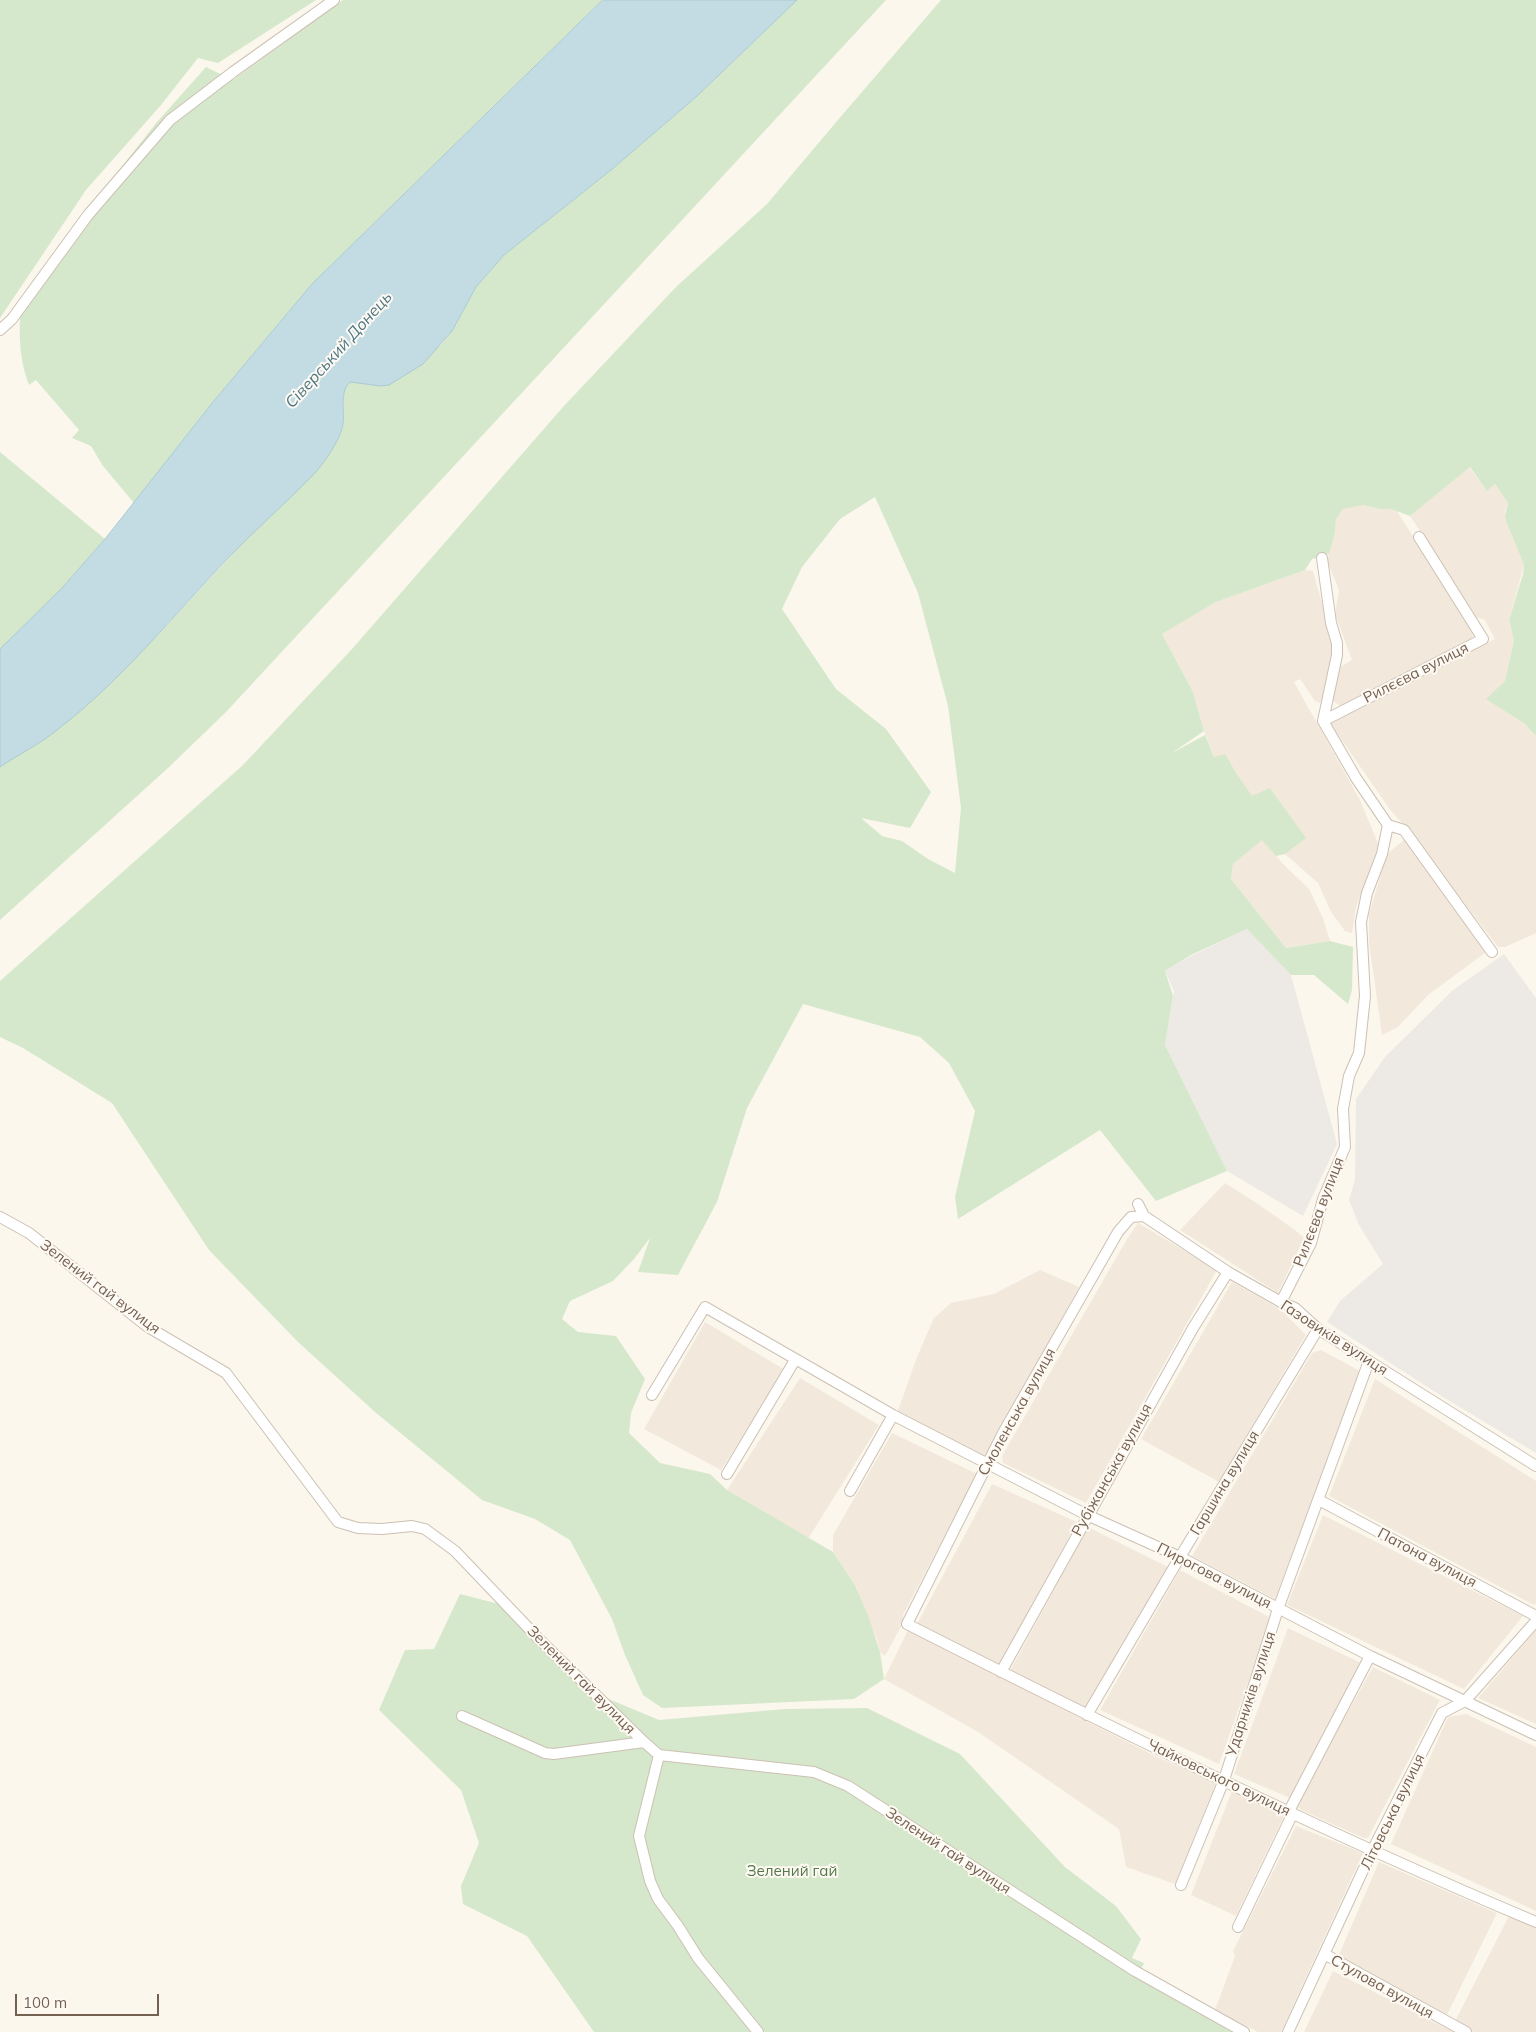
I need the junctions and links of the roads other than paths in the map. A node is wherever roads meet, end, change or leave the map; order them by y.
1 (334, 0) edge
2 (0, 330) edge
3 (1419, 537) dead end
4 (1322, 558) dead end
5 (1323, 721) junction
6 (1388, 825) junction
7 (1492, 952) dead end
8 (1138, 1204) dead end
9 (1144, 1216) junction
10 (0, 1217) edge
11 (1228, 1272) junction
12 (1281, 1302) junction
13 (1318, 1329) junction
14 (795, 1360) junction
15 (1369, 1361) junction
16 (652, 1395) dead end
17 (893, 1415) junction
18 (988, 1463) junction
19 (1536, 1466) edge
20 (727, 1474) dead end
21 (850, 1491) dead end
22 (1319, 1500) junction
23 (1087, 1515) junction
24 (1180, 1557) junction
25 (1278, 1609) junction
26 (1536, 1616) edge
27 (1536, 1621) edge
28 (907, 1624) joint
29 (1370, 1656) junction
30 (1001, 1672) junction
31 (1465, 1701) junction
32 (1087, 1715) junction
33 (462, 1716) dead end
34 (1536, 1735) edge
35 (644, 1742) junction
36 (659, 1755) junction
37 (1224, 1780) junction
38 (1288, 1812) junction
39 (1372, 1851) junction
40 (1181, 1885) dead end
41 (1536, 1922) edge
42 (1238, 1927) dead end
43 (1326, 1955) junction
44 (758, 2032) edge
45 (1244, 2032) edge
46 (1288, 2032) edge
47 (1466, 2032) edge

1 - 2 street
3 - 5 street, Рилєєва вулиця
4 - 5 street
5 - 6 street
6 - 7 street
6 - 12 street, Рилєєва вулиця
8 - 9 street, Газовиків вулиця
9 - 11 street, Газовиків вулиця
9 - 18 street, Смоленська вулиця
10 - 35 street, Зелений гай вулиця
11 - 12 street, Газовиків вулиця
11 - 23 street, Рубіжанська вулиця
12 - 13 street, Газовиків вулиця
13 - 15 street, Газовиків вулиця
13 - 24 street, Гаршина вулиця
14 - 16 street, Пирогова вулиця
14 - 17 street, Пирогова вулиця
14 - 20 street
15 - 19 street, Газовиків вулиця
15 - 22 street, Ударників вулиця
17 - 18 street, Пирогова вулиця
17 - 21 street
18 - 23 street, Пирогова вулиця
18 - 28 street, Смоленська вулиця
22 - 25 street, Ударників вулиця
22 - 26 street, Патона вулиця
23 - 24 street, Пирогова вулиця
23 - 30 street, Рубіжанська вулиця
24 - 25 street, Пирогова вулиця
24 - 32 street, Гаршина вулиця
25 - 29 street, Пирогова вулиця
25 - 37 street, Ударників вулиця
27 - 31 street, Літовська вулиця
28 - 30 street, Чайковського вулиця
29 - 31 street, Пирогова вулиця
29 - 38 street
30 - 32 street, Чайковського вулиця
31 - 34 street, Пирогова вулиця
31 - 39 street, Літовська вулиця
32 - 37 street, Чайковського вулиця
33 - 35 street
35 - 36 street, Зелений гай вулиця
36 - 44 street
36 - 45 street, Зелений гай вулиця
37 - 38 street, Чайковського вулиця
37 - 40 street, Ударників вулиця
38 - 39 street, Чайковського вулиця
38 - 42 street
39 - 41 street, Чайковського вулиця
39 - 43 street, Літовська вулиця
43 - 46 street, Літовська вулиця
43 - 47 street, Стулова вулиця

